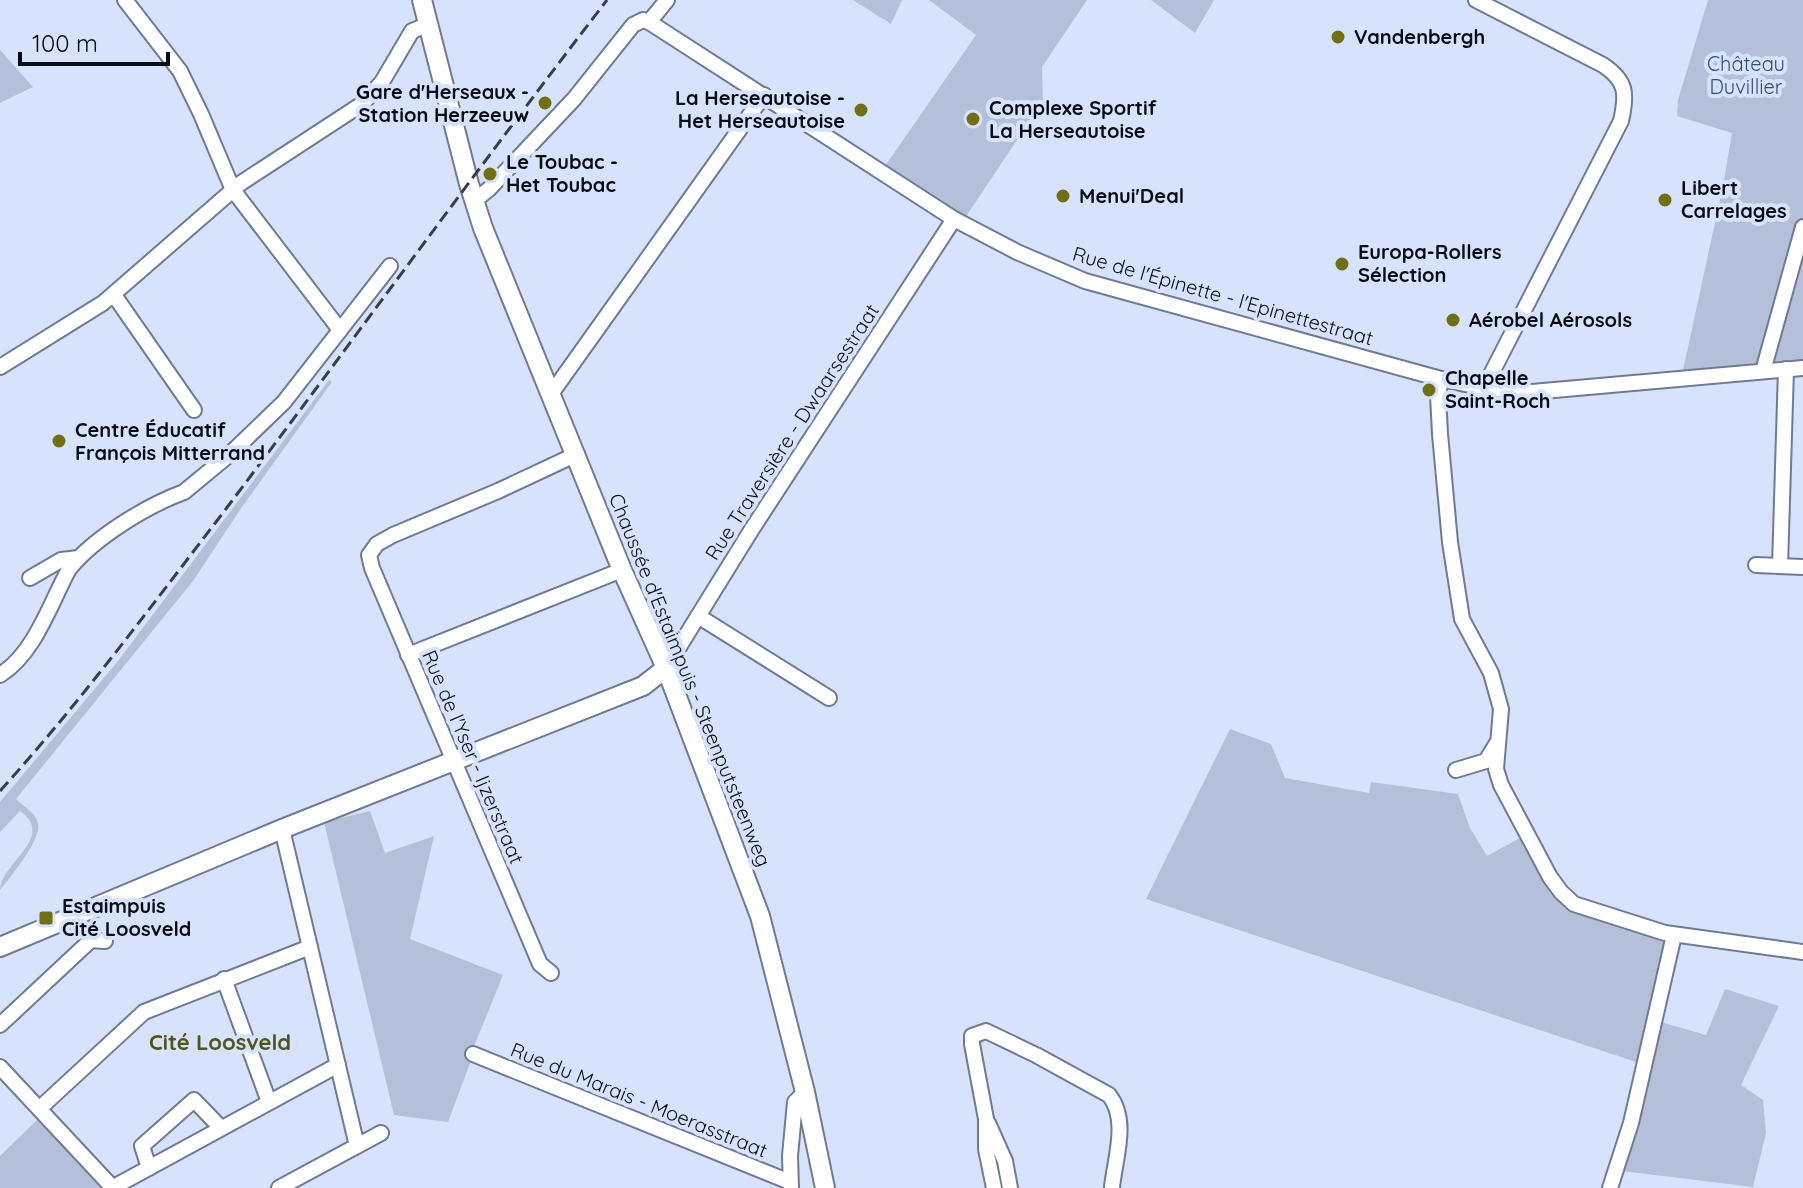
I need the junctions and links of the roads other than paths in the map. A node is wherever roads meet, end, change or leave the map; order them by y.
1 (125, 0) edge
2 (422, 0) edge
3 (667, 0) edge
4 (1476, 0) edge
5 (649, 22) junction
6 (429, 24) junction
7 (764, 95) junction
8 (233, 190) junction
9 (474, 201) junction
10 (954, 219) junction
11 (1803, 227) edge
12 (390, 266) dead end
13 (114, 295) junction
14 (340, 330) junction
15 (0, 367) edge
16 (1803, 368) edge
17 (1786, 369) junction
18 (1763, 371) junction
19 (1441, 379) junction
20 (1484, 388) junction
21 (551, 394) junction
22 (194, 410) dead end
23 (577, 454) junction
24 (79, 558) junction
25 (1756, 565) dead end
26 (1780, 566) junction
27 (1803, 567) edge
28 (622, 570) junction
29 (30, 578) dead end
30 (698, 616) junction
31 (408, 655) junction
32 (666, 668) junction
33 (0, 675) edge
34 (829, 698) dead end
35 (1497, 742) junction
36 (455, 761) junction
37 (1456, 770) dead end
38 (282, 829) junction
39 (1674, 935) junction
40 (105, 941) dead end
41 (0, 947) edge
42 (310, 947) junction
43 (1803, 952) edge
44 (551, 973) dead end
45 (224, 979) junction
46 (0, 1025) edge
47 (473, 1054) dead end
48 (338, 1065) junction
49 (3, 1077) edge
50 (805, 1092) junction
51 (269, 1102) junction
52 (40, 1108) junction
53 (986, 1119) junction
54 (221, 1128) junction
55 (381, 1133) dead end
56 (357, 1146) junction
57 (149, 1168) junction
58 (790, 1185) edge
59 (113, 1188) edge
60 (279, 1188) edge
61 (825, 1188) edge
62 (994, 1188) edge
63 (1010, 1188) edge
64 (1112, 1188) edge
65 (1610, 1188) edge

1 - 8 street
2 - 6 main road, Chaussée d'Estaimpuis - Steenputsteenweg
3 - 5 street
4 - 20 street
5 - 7 street, Rue de l'Épinette - l'Epinettestraat
5 - 9 street
6 - 8 street
6 - 9 main road, Chaussée d'Estaimpuis - Steenputsteenweg
7 - 10 street, Rue de l'Épinette - l'Epinettestraat
7 - 21 street
8 - 13 street
8 - 14 street
9 - 21 main road, Chaussée d'Estaimpuis - Steenputsteenweg
10 - 19 street, Rue de l'Épinette - l'Epinettestraat
10 - 30 street, Rue Traversière - Dwaarsestraat
11 - 18 street
12 - 14 street
13 - 15 street
13 - 22 street
14 - 24 street
16 - 17 street, Rue de l'Épinette - l'Epinettestraat
17 - 18 street, Rue de l'Épinette - l'Epinettestraat
17 - 26 street
18 - 20 street, Rue de l'Épinette - l'Epinettestraat
19 - 20 street, Rue de l'Épinette - l'Epinettestraat
19 - 35 street
21 - 23 main road, Chaussée d'Estaimpuis - Steenputsteenweg
23 - 28 main road, Chaussée d'Estaimpuis - Steenputsteenweg
23 - 31 street, Rue de l'Yser - Ijzerstraat
24 - 29 street
24 - 33 street
25 - 26 street
26 - 27 street
28 - 31 street
28 - 32 main road, Chaussée d'Estaimpuis - Steenputsteenweg
30 - 32 street, Rue Traversière - Dwaarsestraat
30 - 34 street
31 - 36 street, Rue de l'Yser - Ijzerstraat
32 - 36 main road
32 - 50 main road, Chaussée d'Estaimpuis - Steenputsteenweg
35 - 37 street
35 - 39 street
36 - 38 main road
36 - 44 street, Rue de l'Yser - Ijzerstraat
38 - 41 main road
38 - 42 street
39 - 43 street
39 - 65 street
40 - 46 street
42 - 45 street
42 - 48 street
45 - 51 street
45 - 52 street
47 - 58 street, Rue du Marais - Moerasstraat
48 - 51 street
48 - 56 street
49 - 52 street
50 - 58 street
50 - 61 main road, Chaussée d'Estaimpuis - Steenputsteenweg
51 - 54 street
52 - 59 street
53 - 62 street
53 - 63 street
53 - 64 street
54 - 57 street
54 - 57 street
55 - 56 street
56 - 60 street
57 - 59 street

